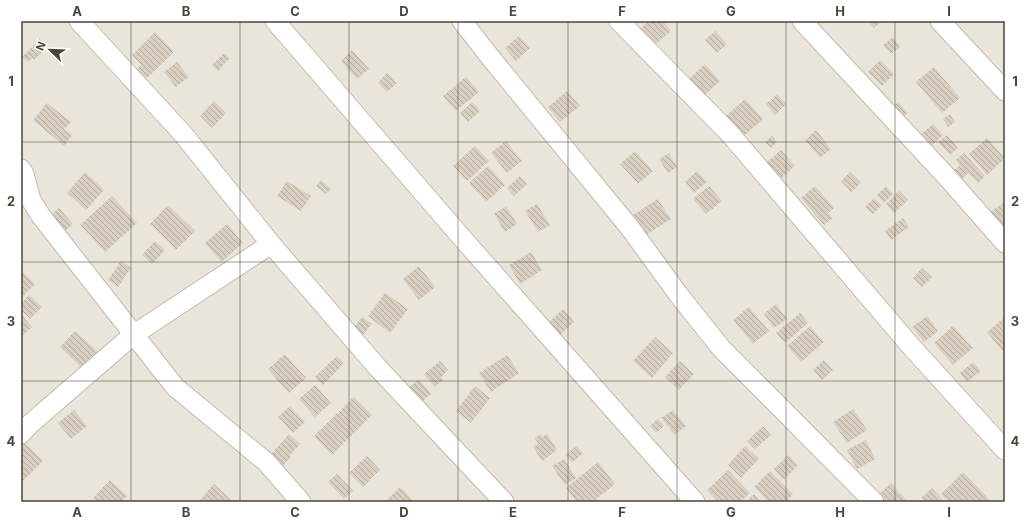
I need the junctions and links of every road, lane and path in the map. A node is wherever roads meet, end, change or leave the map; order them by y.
1 (79, 21) edge
2 (275, 21) edge
3 (462, 21) edge
4 (619, 21) edge
5 (802, 21) edge
6 (940, 21) edge
7 (1005, 92) edge
8 (21, 169) edge
9 (1005, 243) edge
10 (271, 244) junction
11 (133, 335) junction
12 (24, 423) edge
13 (1005, 450) edge
14 (301, 502) edge
15 (504, 502) edge
16 (695, 502) edge
17 (874, 502) edge

1 - 10 street
2 - 16 street
3 - 17 street
4 - 13 street
5 - 9 street
6 - 7 street
8 - 11 street
10 - 11 street
10 - 15 street
11 - 12 street
11 - 14 street

